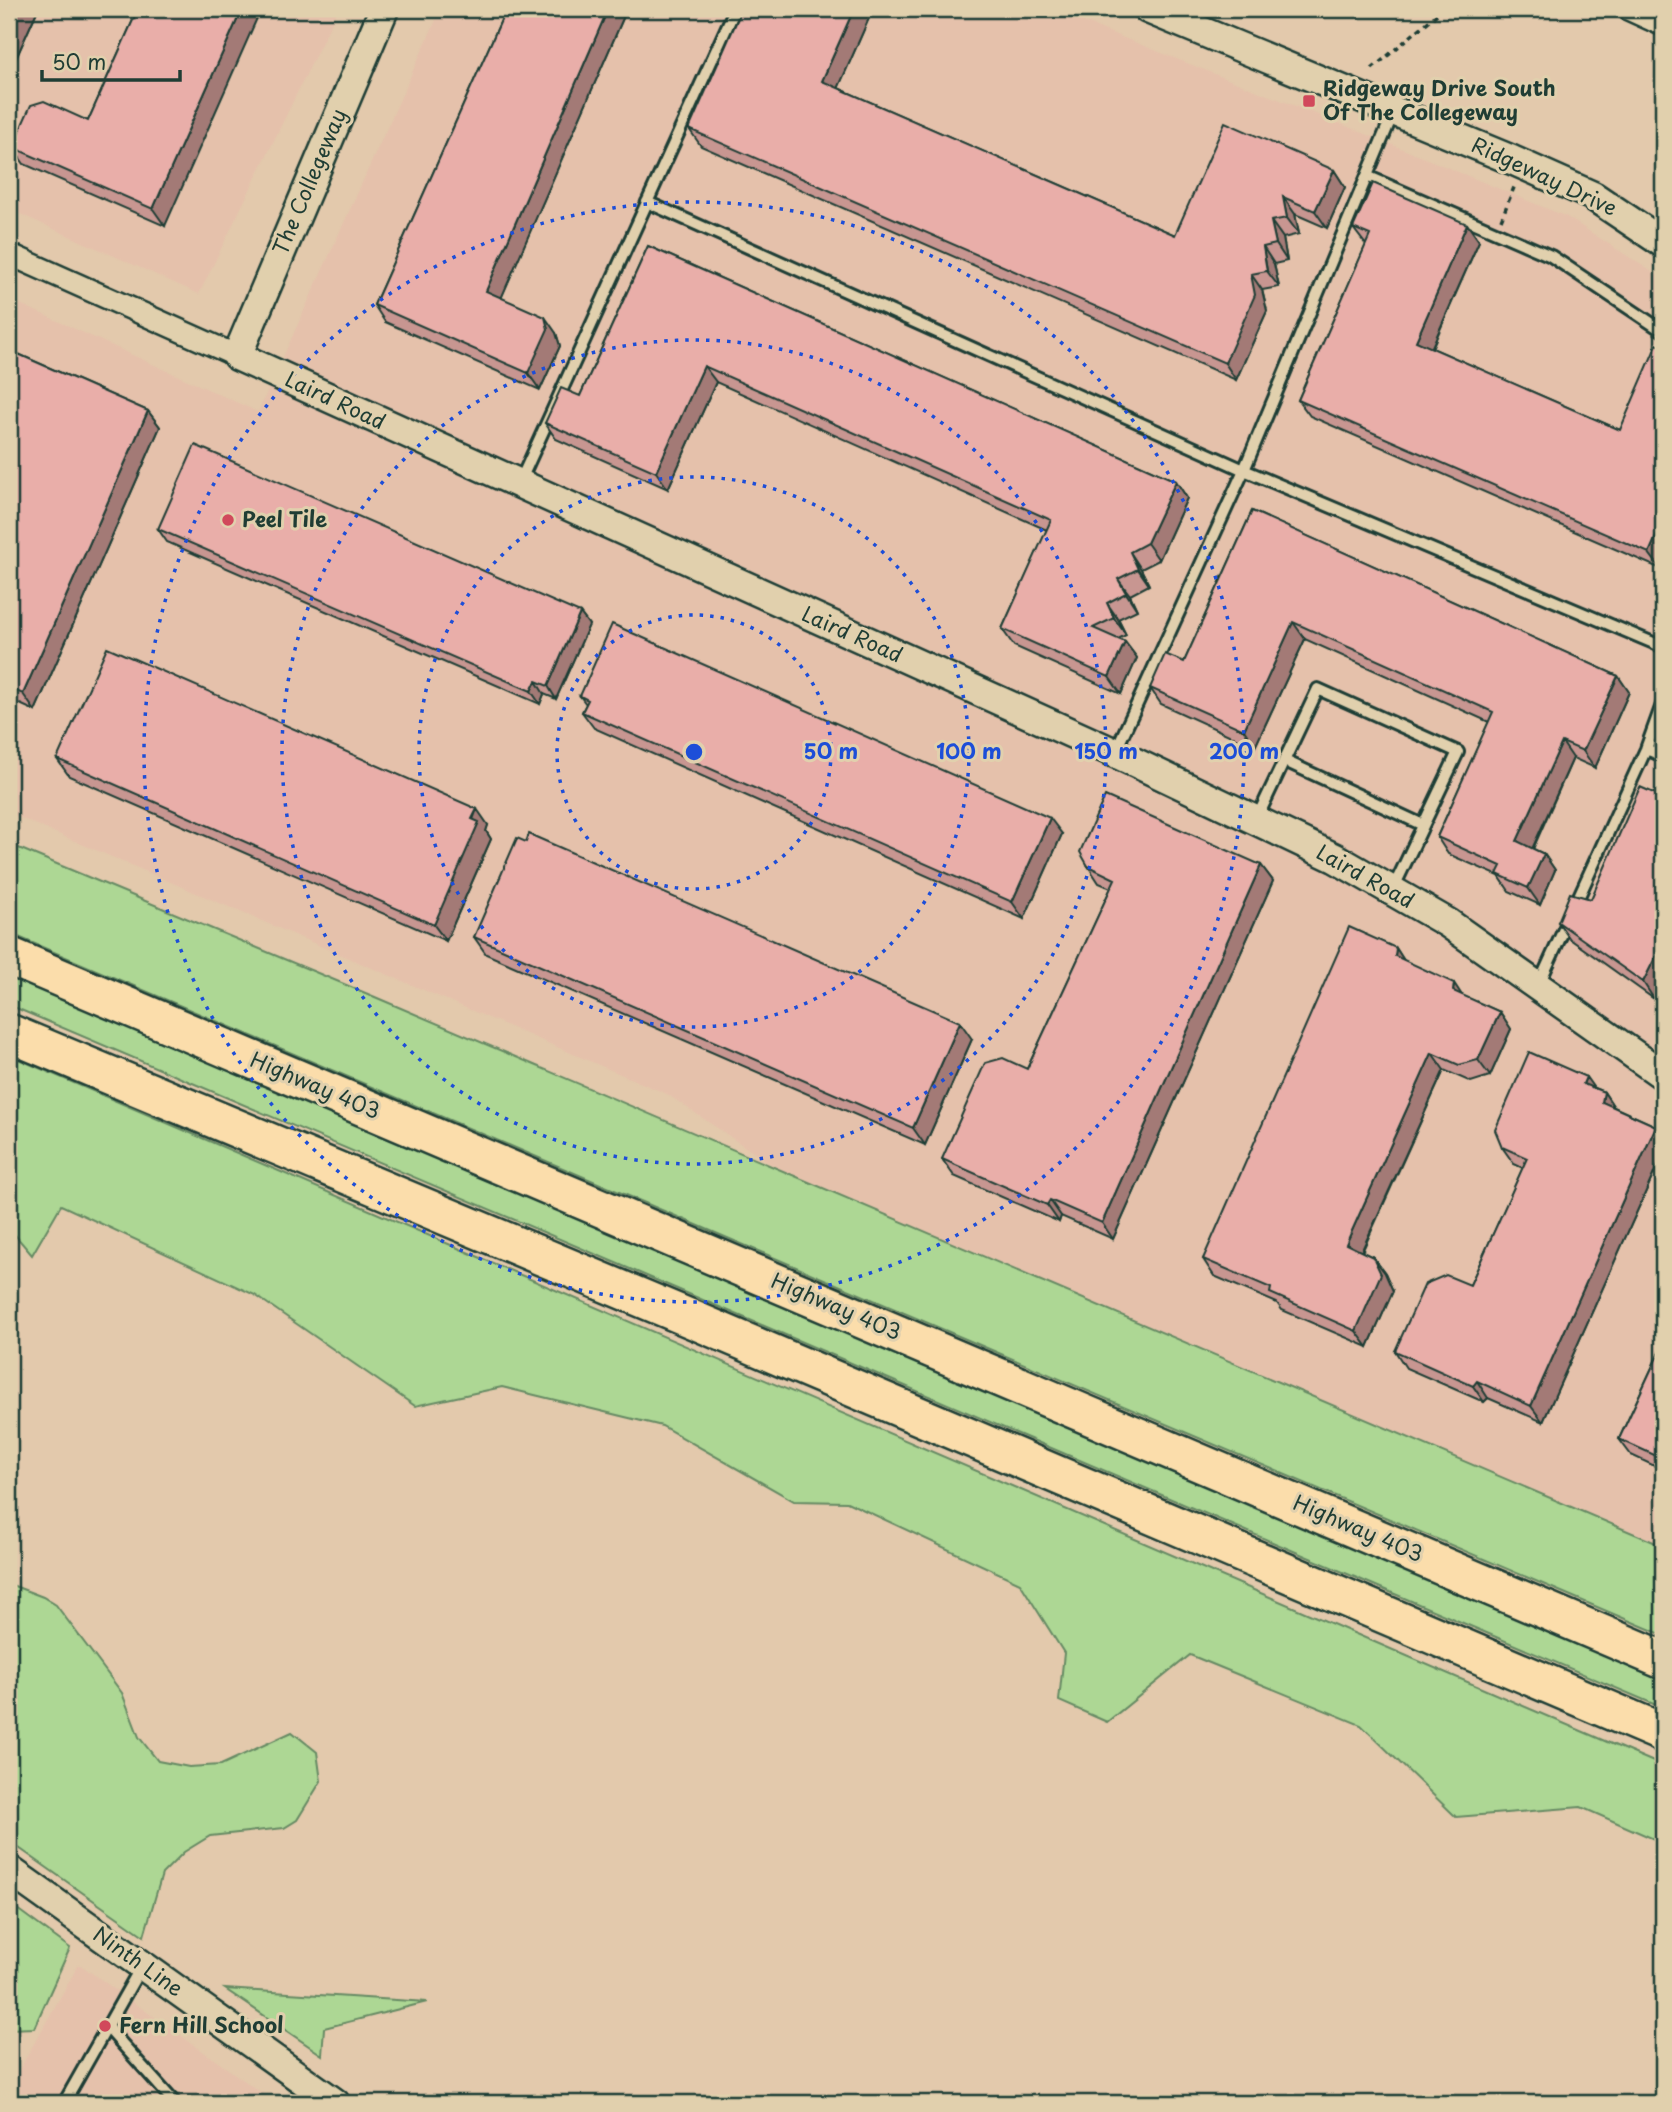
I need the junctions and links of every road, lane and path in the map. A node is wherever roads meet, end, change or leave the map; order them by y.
1 (384, 9) edge
2 (735, 9) edge
3 (1148, 9) edge
4 (1443, 9) edge
5 (1628, 9) edge
6 (1663, 25) edge
7 (1372, 69) dead end
8 (1394, 111) junction
9 (1524, 165) junction
10 (1367, 176) junction
11 (647, 202) junction
12 (1497, 232) junction
13 (1663, 243) edge
14 (9, 254) edge
15 (1663, 331) edge
16 (237, 356) junction
17 (1244, 470) junction
18 (519, 485) junction
19 (1663, 647) edge
20 (1663, 702) edge
21 (1646, 749) junction
22 (1115, 754) junction
23 (1663, 756) edge
24 (1285, 761) junction
25 (1256, 820) junction
26 (1423, 825) junction
27 (1392, 891) junction
28 (9, 956) edge
29 (1538, 986) junction
30 (9, 1033) edge
31 (1662, 1072) edge
32 (1663, 1660) edge
33 (1663, 1733) edge
34 (9, 1870) edge
35 (142, 1964) junction
36 (107, 2027) junction
37 (64, 2103) edge
38 (175, 2103) edge
39 (335, 2103) edge

1 - 16 street, The Collegeway
2 - 11 lane
3 - 8 street, Ridgeway Drive
4 - 7 path
5 - 6 street
8 - 9 street, Ridgeway Drive
8 - 10 lane
9 - 12 path
9 - 13 street, Ridgeway Drive
10 - 12 lane
10 - 17 lane
11 - 17 lane
11 - 18 lane
12 - 15 lane
14 - 16 street, Laird Road
16 - 18 street, Laird Road
17 - 19 lane
17 - 22 lane
18 - 22 street, Laird Road
20 - 21 lane
21 - 23 lane
21 - 29 lane
22 - 25 street, Laird Road
24 - 25 lane
24 - 26 lane
24 - 26 lane
25 - 27 street, Laird Road
26 - 27 lane
27 - 29 street, Laird Road
28 - 32 highway, Highway 403
29 - 31 street, Laird Road
30 - 33 highway
34 - 35 street, Ninth Line
35 - 36 lane
35 - 39 street, Ninth Line
36 - 37 lane
36 - 38 lane

